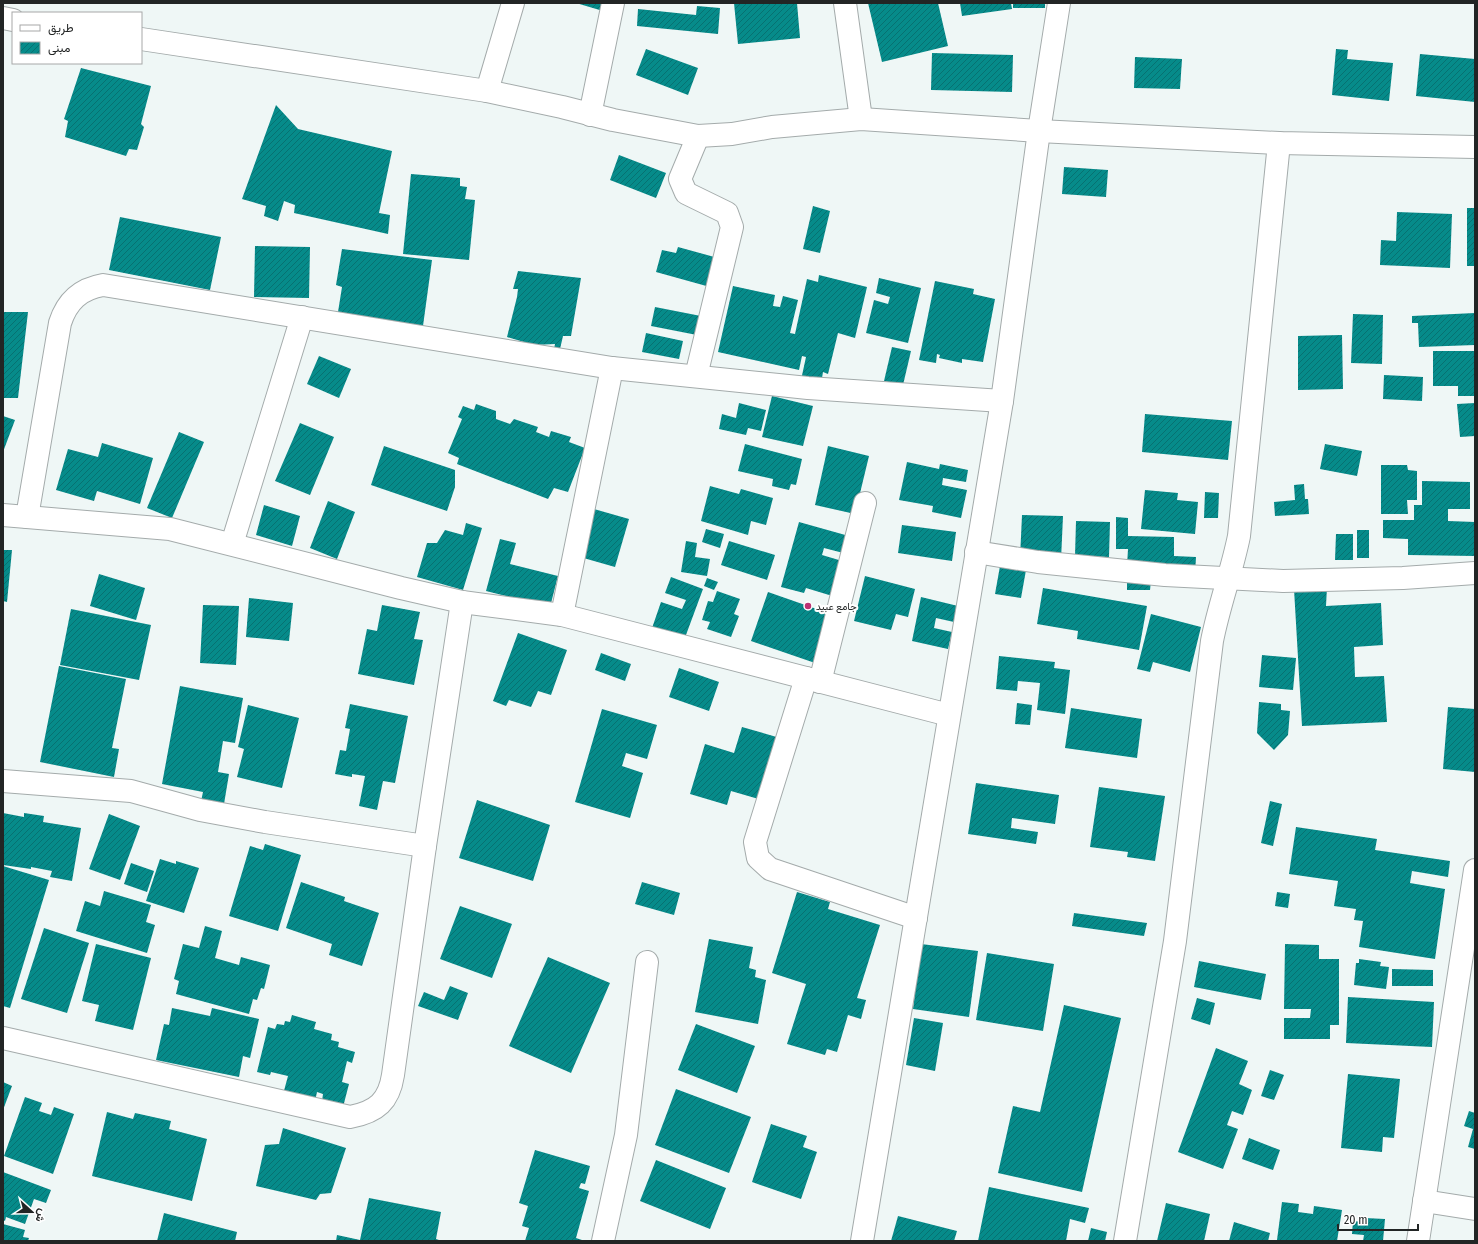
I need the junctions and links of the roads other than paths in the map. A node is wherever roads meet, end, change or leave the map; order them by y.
1 (513, 3) edge
2 (613, 3) edge
3 (845, 3) edge
4 (1059, 3) edge
5 (142, 39) edge
6 (487, 91) junction
7 (590, 115) junction
8 (861, 119) junction
9 (1039, 131) junction
10 (698, 136) junction
11 (1279, 143) junction
12 (1475, 147) edge
13 (302, 317) junction
14 (612, 368) junction
15 (696, 376) junction
16 (1002, 401) junction
17 (865, 503) dead end
18 (3, 515) edge
19 (27, 517) junction
20 (232, 544) junction
21 (976, 552) junction
22 (1475, 573) edge
23 (1229, 579) junction
24 (462, 602) junction
25 (562, 616) junction
26 (813, 680) junction
27 (949, 714) junction
28 (3, 781) edge
29 (425, 846) junction
30 (1475, 870) edge
31 (916, 918) junction
32 (647, 962) dead end
33 (3, 1038) edge
34 (1424, 1202) junction
35 (1475, 1209) edge
36 (603, 1241) edge
37 (862, 1241) edge
38 (1125, 1241) edge
39 (1418, 1241) edge

1 - 6 street
2 - 7 street
3 - 8 street
4 - 9 street
5 - 6 street
6 - 7 street
7 - 10 street
8 - 9 street
8 - 10 street
9 - 11 street
9 - 16 street
10 - 15 street
11 - 12 street
11 - 23 street
13 - 14 street
13 - 19 street
13 - 20 street
14 - 15 street
14 - 25 street
15 - 16 street
16 - 21 street
17 - 26 street
18 - 19 street
19 - 20 street
20 - 24 street
21 - 23 street
21 - 27 street
22 - 23 street
23 - 38 street
24 - 25 street
24 - 29 street
25 - 26 street
26 - 27 street
26 - 31 street
27 - 31 street
28 - 29 street
29 - 33 street
30 - 34 street
31 - 37 street
32 - 36 street
34 - 35 street
34 - 39 street

